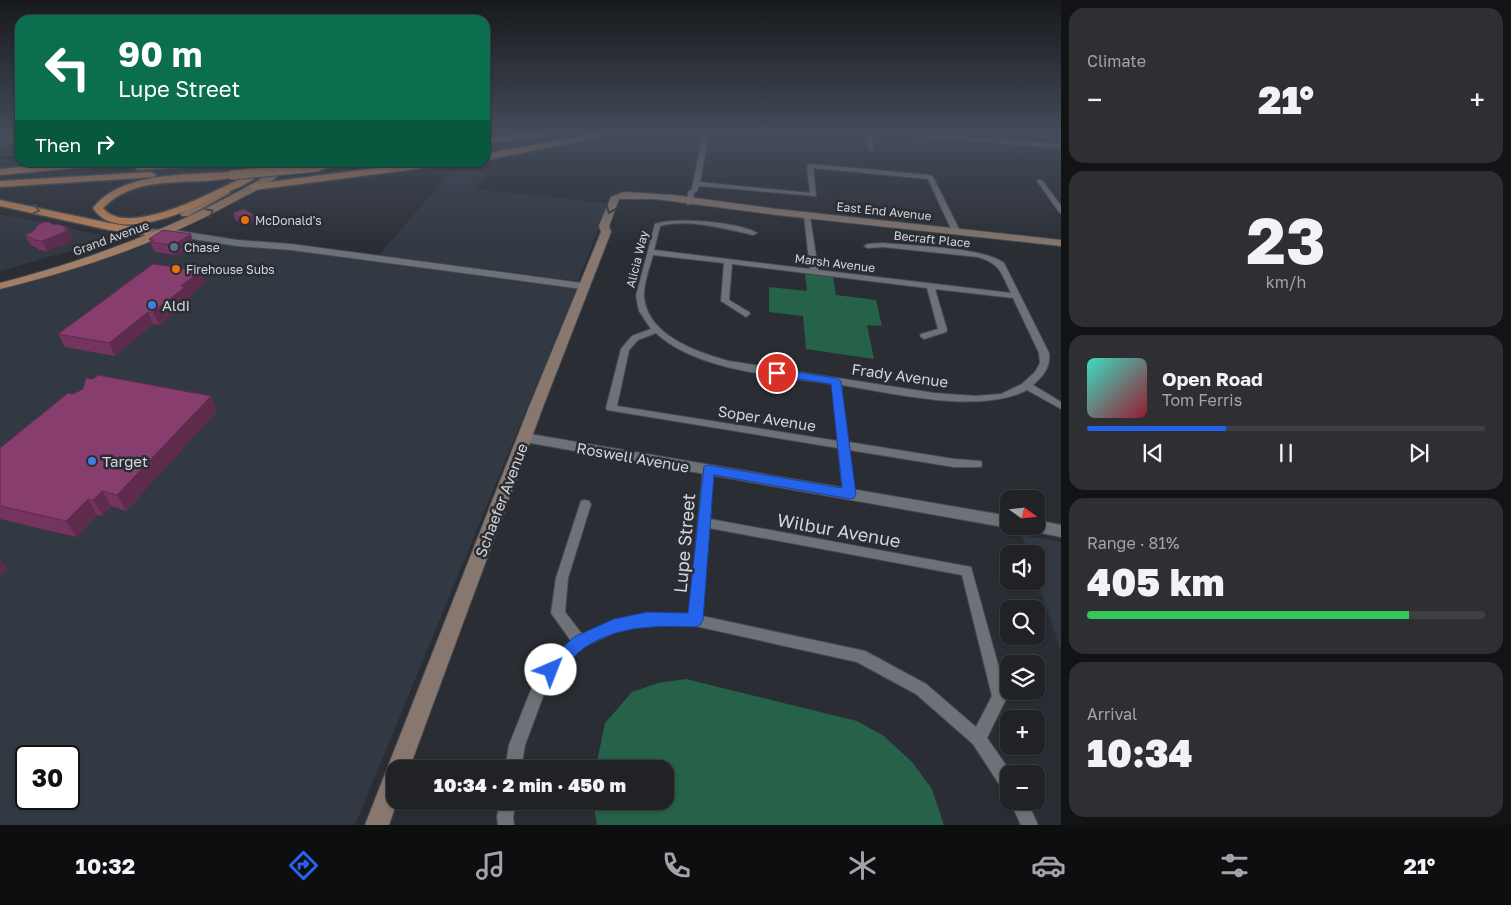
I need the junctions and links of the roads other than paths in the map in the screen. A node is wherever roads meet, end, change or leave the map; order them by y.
1 (54, 172) edge
2 (174, 172) edge
3 (254, 172) tunnel mouth
4 (365, 172) edge
5 (698, 172) edge
6 (811, 172) edge
7 (881, 172) edge
8 (277, 173) dead end
9 (0, 176) edge
10 (252, 176) joint
11 (1040, 181) dead end
12 (0, 184) edge
13 (254, 187) junction
14 (695, 187) junction
15 (626, 197) joint
16 (0, 203) edge
17 (695, 203) junction
18 (1061, 211) edge
19 (807, 216) junction
20 (953, 231) junction
21 (146, 232) junction
22 (170, 233) junction
23 (753, 233) dead end
24 (1061, 243) edge
25 (868, 246) dead end
26 (650, 252) junction
27 (728, 261) junction
28 (814, 271) junction
29 (0, 277) edge
30 (930, 285) junction
31 (0, 286) edge
32 (582, 286) junction
33 (1017, 296) junction
34 (746, 314) dead end
35 (656, 330) junction
36 (924, 336) dead end
37 (836, 381) junction
38 (1028, 386) junction
39 (1061, 406) edge
40 (524, 438) junction
41 (843, 445) junction
42 (978, 464) dead end
43 (708, 469) junction
44 (850, 494) junction
45 (585, 504) dead end
46 (1000, 520) edge
47 (704, 523) junction
48 (1045, 528) edge
49 (1061, 531) edge
50 (695, 620) junction
51 (580, 642) junction
52 (978, 739) junction
53 (401, 760) edge
54 (514, 760) edge
55 (1000, 771) edge
56 (386, 802) edge
57 (506, 810) edge
58 (1022, 810) edge
59 (377, 825) edge
60 (506, 825) edge
61 (1030, 825) edge

1 - 9 highway
2 - 12 highway
3 - 10 highway, bridge
4 - 13 highway
5 - 14 street
6 - 14 street
7 - 20 street
8 - 13 main road, Grand Avenue
10 - 21 main road, Grand Avenue
11 - 18 street
22 -> 13 main road, Grand Avenue
14 - 17 street
15 - 17 main road, East End Avenue
15 - 32 main road, Schaefer Avenue
16 -> 21 highway
17 - 19 main road, East End Avenue
19 - 20 main road, East End Avenue
19 - 28 street
20 - 24 main road, East End Avenue
21 - 22 street
21 - 29 main road, Grand Avenue
22 - 31 main road, Grand Avenue
22 - 32 street
23 - 26 street, Alicia Way
25 - 33 street, Becraft Place
26 - 27 street, Marsh Avenue
26 - 35 street, Alicia Way
27 - 28 street, Marsh Avenue
27 - 34 street
28 - 30 street, Marsh Avenue
30 - 33 street, Marsh Avenue
30 - 36 street
32 - 40 main road, Schaefer Avenue
33 - 38 street
35 - 37 street, Frady Avenue
35 - 41 street, Soper Avenue
37 - 38 street, Frady Avenue
37 - 41 street
38 - 39 street
40 - 43 street, Roswell Avenue
40 - 53 main road, Schaefer Avenue
41 - 42 street, Soper Avenue
41 - 44 street
43 - 44 street, Roswell Avenue
43 - 47 street, Lupe Street
44 - 46 street, Roswell Avenue
45 - 51 street
47 - 50 street, Lupe Street
47 - 52 street, Wilbur Avenue
48 - 49 street
50 - 51 street
50 - 52 street
51 - 54 street
52 - 55 street
56 - 59 main road
57 - 60 street
58 - 61 street

